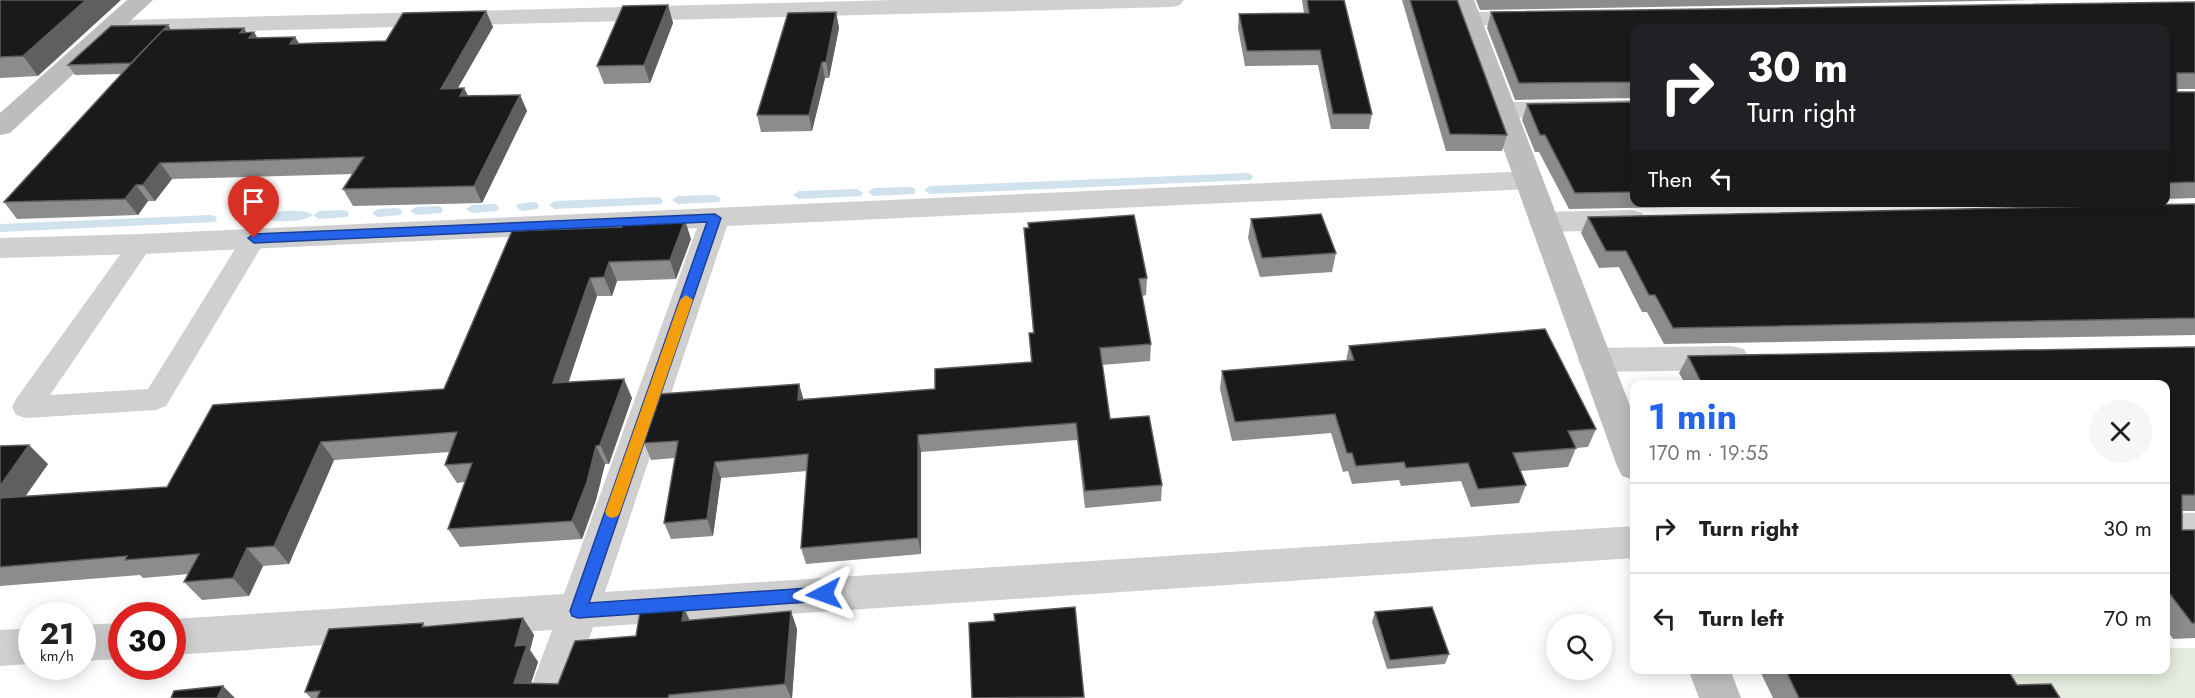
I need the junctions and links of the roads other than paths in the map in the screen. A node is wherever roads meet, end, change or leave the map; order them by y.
1 (141, 0) edge
2 (1172, 0) edge
3 (1465, 9) edge
4 (1564, 18) edge
5 (111, 27) junction
6 (1630, 108) edge
7 (1502, 110) junction
8 (0, 127) edge
9 (1529, 180) junction
10 (715, 218) junction
11 (1663, 219) edge
12 (1544, 222) junction
13 (254, 238) junction
14 (141, 244) junction
15 (0, 248) edge
16 (1763, 357) edge
17 (1595, 360) junction
18 (1630, 453) edge
19 (2170, 529) edge
20 (2195, 529) edge
21 (1630, 542) edge
22 (578, 611) junction
23 (186, 636) edge
24 (18, 647) edge
25 (0, 648) edge
26 (1711, 674) edge
27 (548, 698) edge
28 (1720, 698) edge

1 - 5 street
2 - 5 street
3 - 4 street
3 - 7 street
5 - 8 street
6 - 7 street
7 - 9 street
9 - 10 street
9 - 12 street
10 - 13 street
10 - 22 street
11 - 12 street
12 - 17 street
13 - 14 street
13 - 14 lane
14 - 15 street
16 - 17 street
17 - 18 street
19 - 20 street
21 - 22 street
22 - 23 street
22 - 27 street
24 - 25 street
26 - 28 street

